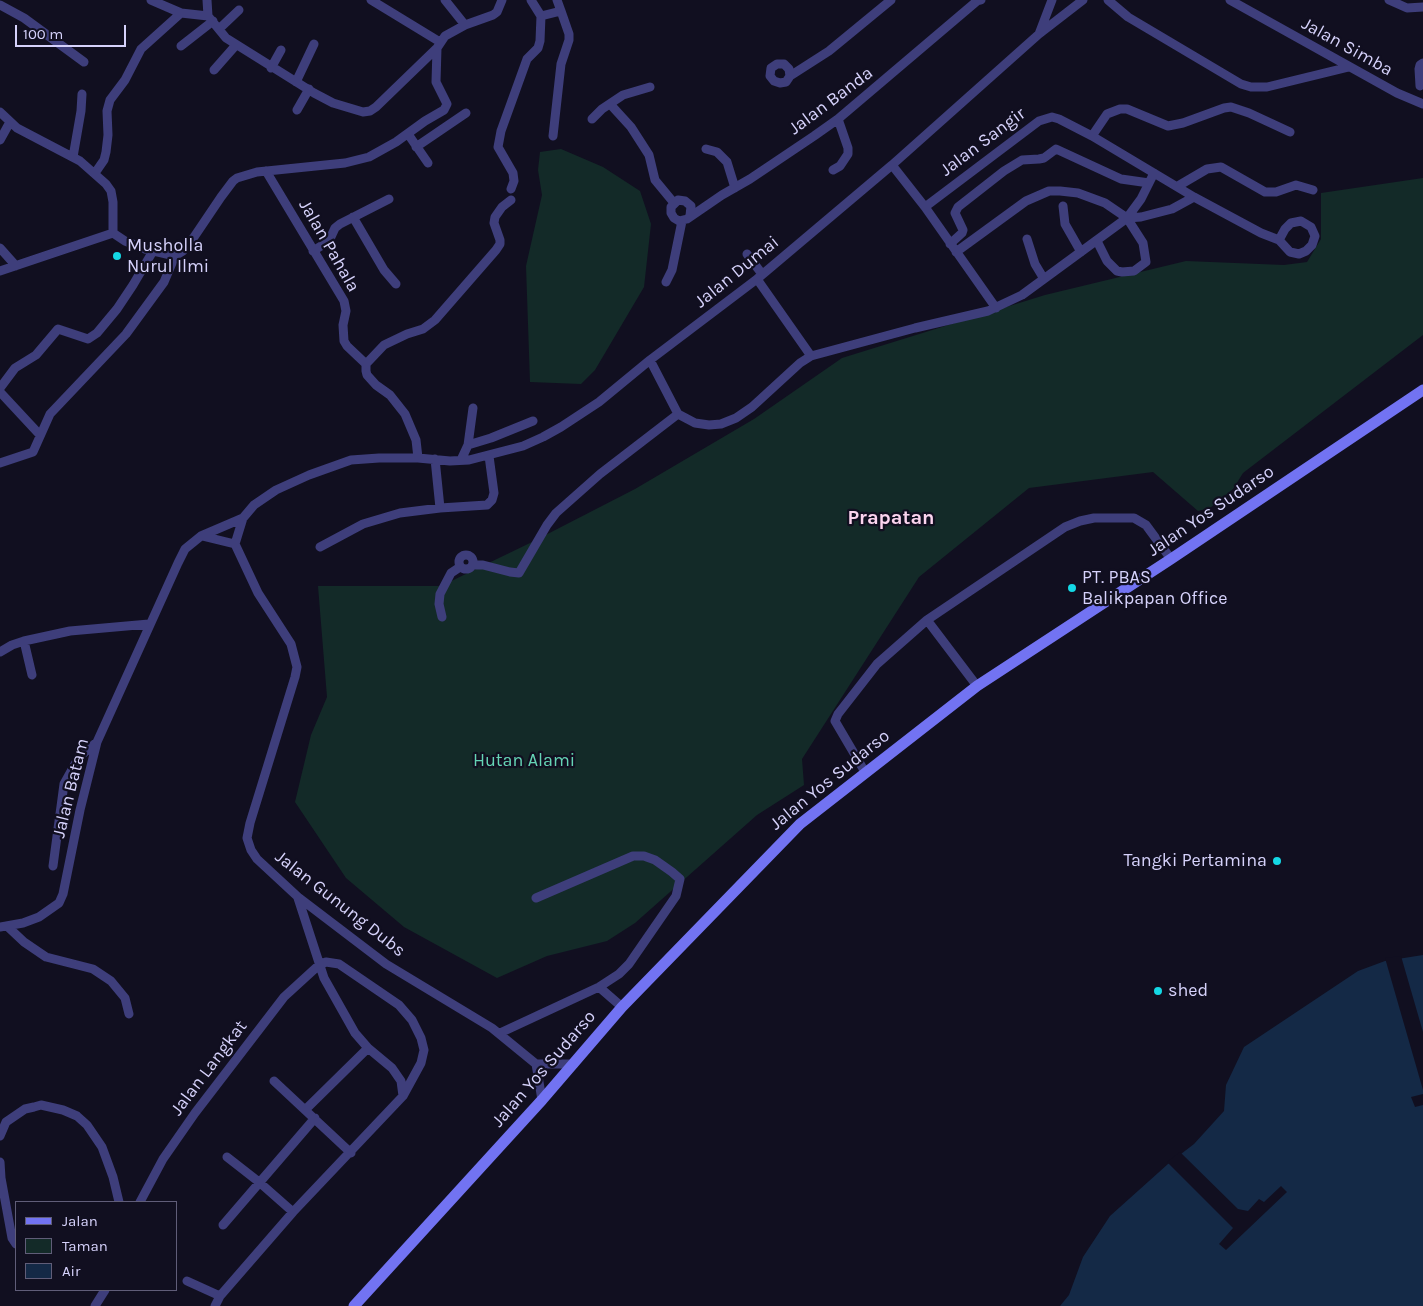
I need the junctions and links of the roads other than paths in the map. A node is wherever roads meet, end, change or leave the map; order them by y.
1 (151, 0) edge
2 (207, 0) edge
3 (371, 0) edge
4 (445, 0) edge
5 (502, 0) edge
6 (531, 0) edge
7 (557, 0) edge
8 (891, 0) edge
9 (976, 0) edge
10 (1052, 0) edge
11 (1083, 0) edge
12 (1108, 0) edge
13 (1230, 0) edge
14 (1388, 0) edge
15 (0, 5) edge
16 (1423, 7) edge
17 (239, 10) dead end
18 (560, 11) junction
19 (181, 12) junction
20 (541, 16) junction
21 (213, 22) junction
22 (464, 25) junction
23 (1039, 34) junction
24 (314, 44) dead end
25 (236, 45) junction
26 (438, 45) junction
27 (181, 46) dead end
28 (281, 50) dead end
29 (84, 62) dead end
30 (1423, 63) edge
31 (1348, 67) junction
32 (272, 68) junction
33 (214, 70) dead end
34 (790, 76) dead end
35 (296, 82) junction
36 (1420, 86) dead end
37 (650, 87) dead end
38 (308, 90) junction
39 (82, 94) dead end
40 (610, 104) junction
41 (1423, 104) edge
42 (298, 110) dead end
43 (0, 112) edge
44 (466, 114) dead end
45 (592, 119) dead end
46 (838, 119) junction
47 (10, 122) junction
48 (1290, 132) dead end
49 (408, 134) junction
50 (553, 136) dead end
51 (1092, 136) junction
52 (0, 140) edge
53 (416, 146) junction
54 (706, 149) dead end
55 (73, 157) junction
56 (428, 162) dead end
57 (892, 165) junction
58 (833, 170) dead end
59 (266, 171) junction
60 (95, 172) junction
61 (1154, 174) junction
62 (1149, 183) junction
63 (1178, 186) junction
64 (511, 188) dead end
65 (734, 188) junction
66 (1313, 190) dead end
67 (1194, 197) junction
68 (389, 199) dead end
69 (511, 200) dead end
70 (674, 203) junction
71 (1063, 206) dead end
72 (925, 207) junction
73 (353, 217) junction
74 (686, 218) junction
75 (1126, 218) junction
76 (113, 233) junction
77 (1027, 239) dead end
78 (1279, 240) dead end
79 (1097, 241) junction
80 (950, 244) junction
81 (0, 248) edge
82 (313, 252) junction
83 (956, 252) junction
84 (1081, 252) junction
85 (151, 254) junction
86 (746, 254) dead end
87 (174, 261) junction
88 (16, 266) junction
89 (0, 271) edge
90 (759, 276) junction
91 (1044, 279) junction
92 (666, 282) dead end
93 (396, 284) dead end
94 (996, 308) junction
95 (811, 356) junction
96 (650, 360) junction
97 (366, 364) junction
98 (0, 390) edge
99 (1423, 390) edge
100 (473, 408) dead end
101 (678, 414) junction
102 (533, 421) dead end
103 (40, 435) junction
104 (468, 445) junction
105 (489, 456) junction
106 (418, 458) junction
107 (435, 459) junction
108 (461, 460) junction
109 (0, 463) edge
110 (440, 508) junction
111 (243, 518) junction
112 (201, 536) junction
113 (235, 544) junction
114 (320, 546) dead end
115 (1171, 559) junction
116 (442, 617) dead end
117 (927, 620) junction
118 (149, 624) junction
119 (24, 641) junction
120 (0, 652) edge
121 (32, 675) dead end
122 (977, 686) junction
123 (97, 742) junction
124 (865, 772) junction
125 (53, 866) dead end
126 (298, 897) junction
127 (536, 898) dead end
128 (4, 926) edge
129 (319, 965) junction
130 (599, 988) junction
131 (622, 1007) junction
132 (129, 1014) dead end
133 (500, 1033) junction
134 (368, 1048) junction
135 (536, 1064) junction
136 (574, 1064) junction
137 (274, 1081) dead end
138 (404, 1096) junction
139 (542, 1100) junction
140 (306, 1109) junction
141 (315, 1118) junction
142 (0, 1136) edge
143 (351, 1153) junction
144 (227, 1157) dead end
145 (0, 1162) edge
146 (259, 1182) junction
147 (118, 1201) edge
148 (141, 1201) edge
149 (293, 1212) junction
150 (222, 1225) dead end
151 (15, 1242) edge
152 (188, 1281) dead end
153 (103, 1291) edge
154 (220, 1296) junction
155 (95, 1306) edge
156 (215, 1306) edge
157 (354, 1306) edge

1 - 19 street
2 - 21 street
3 - 26 street
4 - 22 street
5 - 22 street
6 - 20 street
7 - 18 street
8 - 34 street
9 - 46 street, Jalan Banda
10 - 23 street
11 - 23 street, Jalan Dumai
12 - 31 street
13 - 31 street, Jalan Simba
14 - 16 street
15 - 29 street
17 - 21 street
18 - 20 street
18 - 50 street
19 - 21 street
19 - 60 street
20 - 64 street
21 - 25 street
21 - 27 street
22 - 26 street
23 - 57 street, Jalan Dumai
24 - 35 street
25 - 32 street
25 - 33 street
26 - 38 street
26 - 49 street
28 - 32 street
30 - 36 street
31 - 41 street, Jalan Simba
32 - 35 street
35 - 38 street
37 - 40 street
38 - 42 street
39 - 55 street
40 - 45 street
40 - 70 street
43 - 47 street
44 - 53 street
46 - 58 street
46 - 65 street, Jalan Banda
47 - 52 street
47 - 55 street
48 - 51 street
49 - 53 street
49 - 59 street
51 - 61 street, Jalan Sangir
51 - 72 street, Jalan Sangir
53 - 56 street
54 - 65 street
55 - 60 street
57 - 72 street
57 - 90 street, Jalan Dumai
59 - 82 street, Jalan Pahala
59 - 87 street
60 - 76 street
61 - 62 street
61 - 63 street, Jalan Sangir
62 - 75 street
62 - 80 street
63 - 66 street
63 - 67 street, Jalan Sangir
65 - 74 street, Jalan Banda
67 - 75 street
67 - 78 street, Jalan Sangir
68 - 73 street
69 - 97 street
70 - 74 street
70 - 74 street
71 - 84 street
72 - 80 street
73 - 82 street
73 - 93 street
74 - 92 street
75 - 79 street
75 - 79 street
75 - 83 street
76 - 85 street
76 - 88 street
77 - 91 street
79 - 84 street
80 - 83 street
81 - 88 street
82 - 97 street, Jalan Pahala
83 - 94 street
84 - 91 street
85 - 87 street
85 - 98 street
86 - 90 street
87 - 103 street
88 - 89 street
90 - 95 street
90 - 96 street, Jalan Dumai
91 - 94 street
94 - 95 street
95 - 101 street
96 - 101 street
96 - 105 street, Jalan Dumai
97 - 106 street, Jalan Pahala
98 - 103 street
99 - 115 main road, Jalan Yos Sudarso
100 - 104 street
101 - 116 street
102 - 104 street
103 - 109 street
104 - 108 street
105 - 108 street, Jalan Dumai
105 - 110 street
106 - 107 street, Jalan Dumai
106 - 111 street, Jalan Dumai
107 - 108 street, Jalan Dumai
107 - 110 street
110 - 114 street
111 - 112 street
111 - 113 street
112 - 113 street
112 - 118 street, Jalan Batam
113 - 126 street, Jalan Gunung Dubs
115 - 117 street
115 - 122 main road, Jalan Yos Sudarso
117 - 122 street
117 - 124 street
118 - 119 street
118 - 123 street, Jalan Batam
119 - 120 street
119 - 121 street
122 - 124 main road, Jalan Yos Sudarso
123 - 125 street
123 - 128 street, Jalan Batam
124 - 131 main road, Jalan Yos Sudarso
126 - 129 street
126 - 133 street, Jalan Gunung Dubs
127 - 130 street
128 - 132 street
129 - 134 street
129 - 138 street
129 - 148 street, Jalan Langkat
130 - 131 street
130 - 133 street
131 - 136 main road, Jalan Yos Sudarso
133 - 135 street, Jalan Gunung Dubs
134 - 138 street
134 - 140 street
135 - 136 street
135 - 139 street
136 - 139 main road, Jalan Yos Sudarso
137 - 140 street
138 - 143 street
139 - 157 main road, Jalan Yos Sudarso
140 - 141 street
141 - 143 street
141 - 146 street
142 - 147 street
143 - 149 street
144 - 146 street
145 - 151 street
146 - 149 street
146 - 150 street
149 - 154 street
152 - 154 street
153 - 155 street
154 - 156 street

